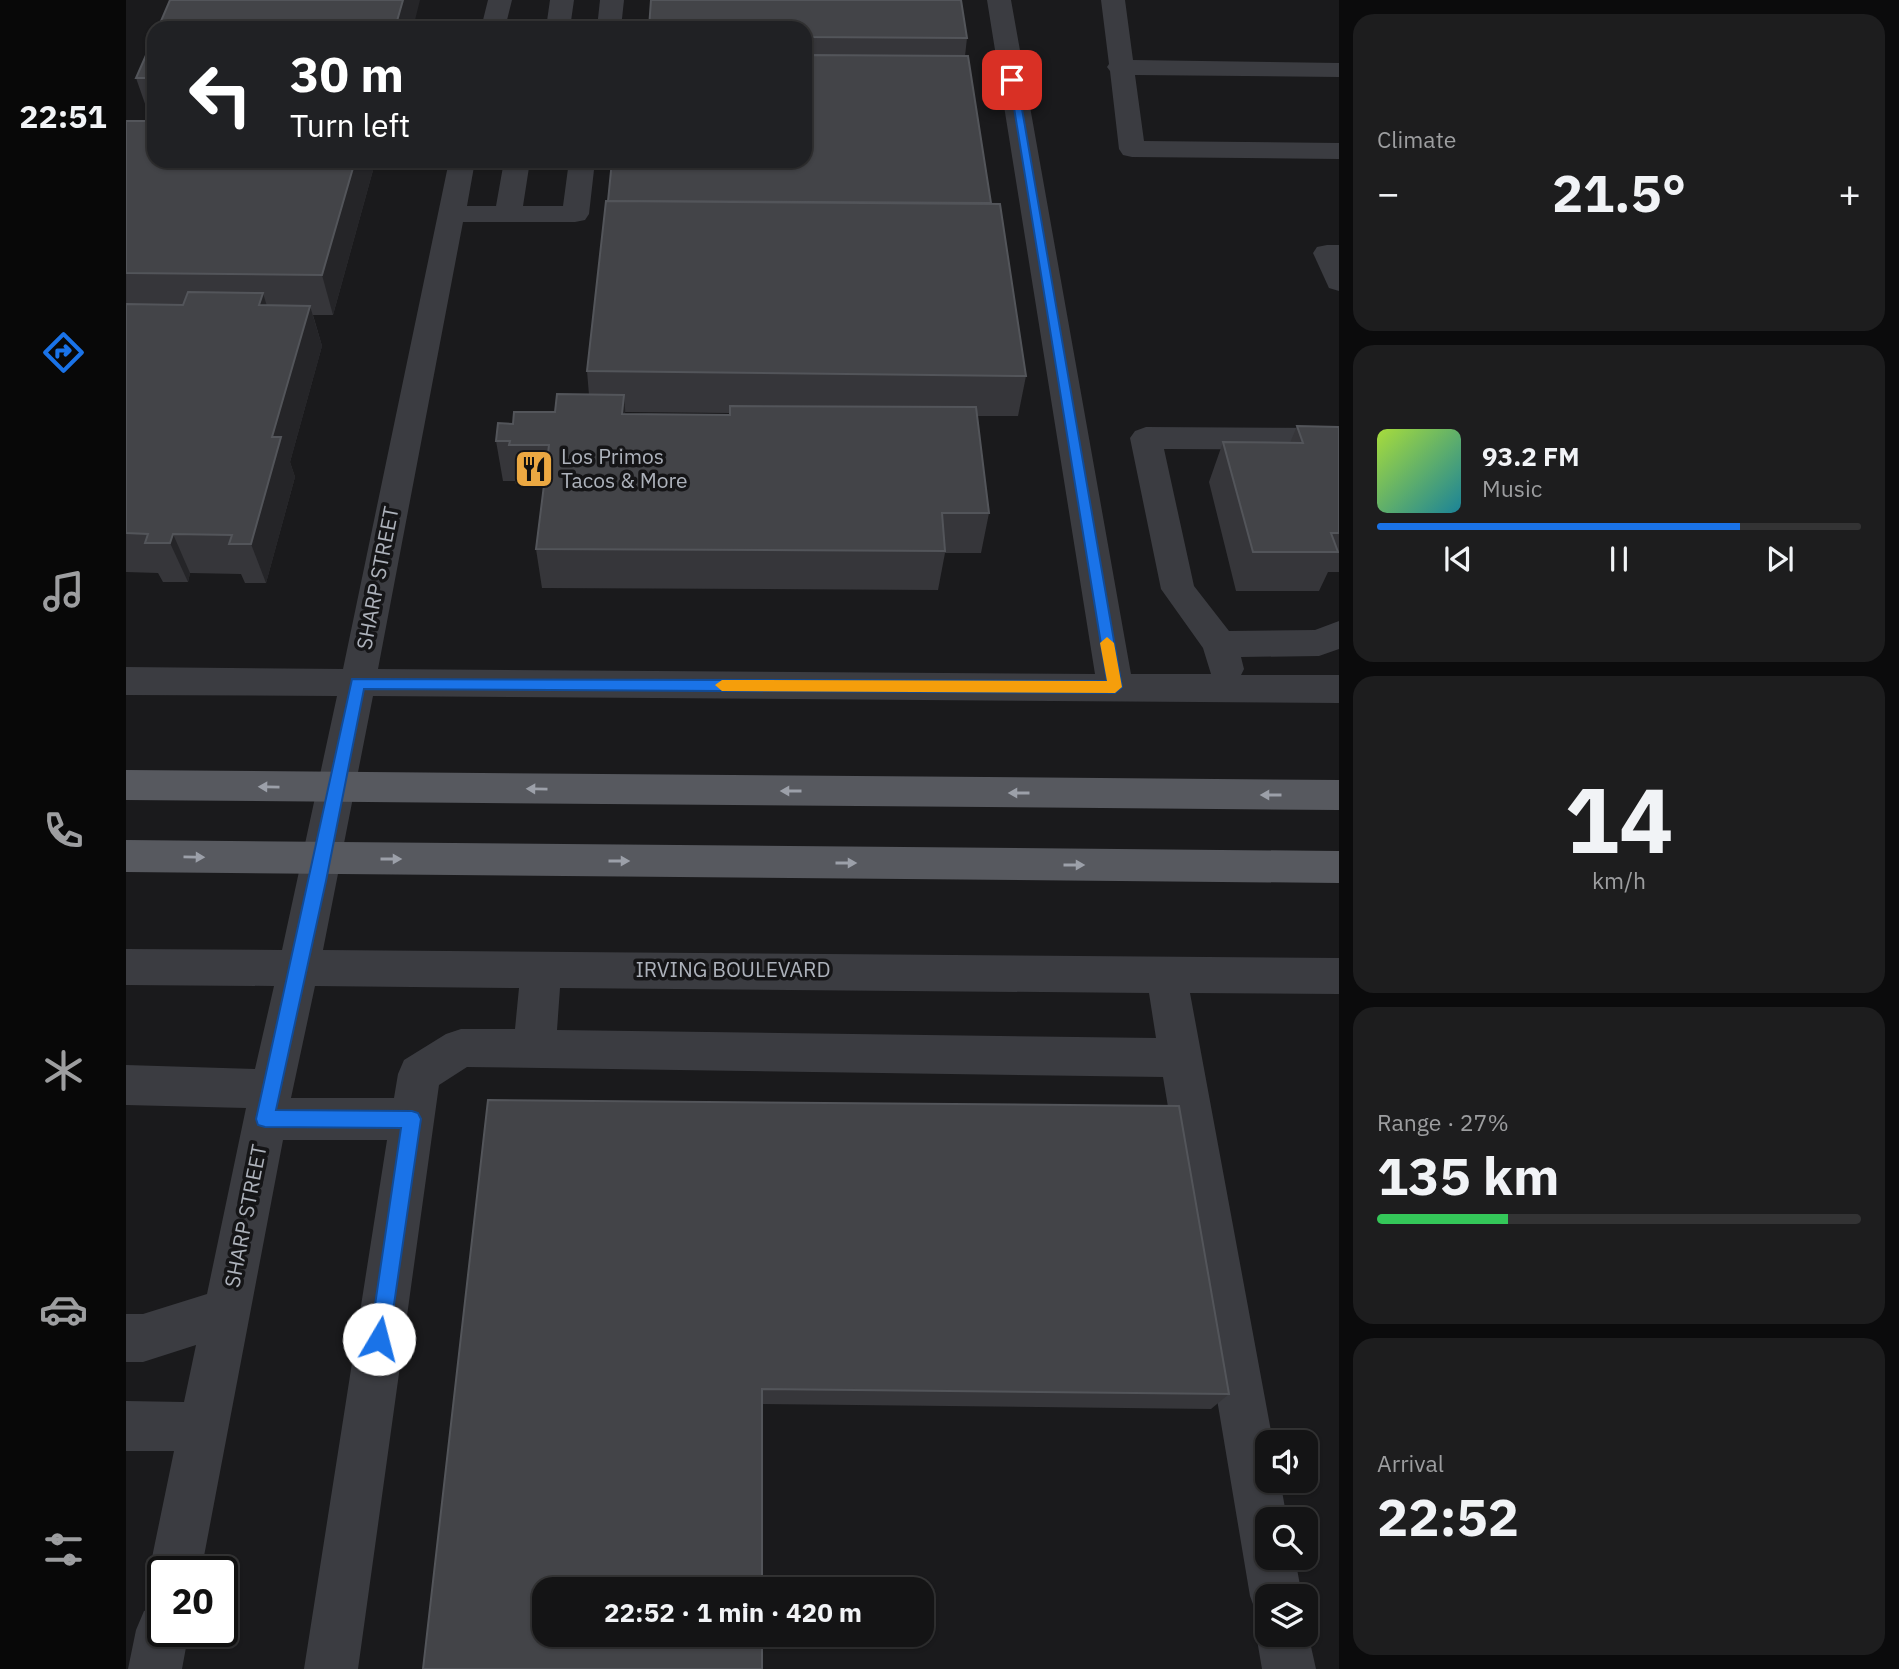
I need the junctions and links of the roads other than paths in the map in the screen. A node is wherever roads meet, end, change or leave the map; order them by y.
1 (500, 0) edge
2 (562, 0) edge
3 (612, 0) edge
4 (999, 0) edge
5 (1113, 0) edge
6 (496, 21) edge
7 (559, 21) edge
8 (610, 21) edge
9 (1119, 67) junction
10 (1339, 70) edge
11 (1339, 151) edge
12 (460, 168) edge
13 (516, 168) edge
14 (581, 168) edge
15 (450, 214) junction
16 (508, 214) junction
17 (1339, 253) edge
18 (1339, 282) edge
19 (1339, 439) edge
20 (1339, 634) edge
21 (1220, 644) junction
22 (126, 681) edge
23 (358, 683) junction
24 (1115, 687) junction
25 (1231, 688) junction
26 (1339, 689) edge
27 (126, 785) edge
28 (337, 787) junction
29 (1339, 795) edge
30 (126, 856) edge
31 (323, 858) junction
32 (1339, 867) edge
33 (126, 967) edge
34 (541, 969) junction
35 (299, 970) junction
36 (1166, 973) junction
37 (1339, 976) edge
38 (534, 1049) junction
39 (1179, 1058) junction
40 (126, 1086) edge
41 (268, 1104) junction
42 (412, 1119) junction
43 (228, 1311) junction
44 (126, 1338) edge
45 (126, 1426) edge
46 (205, 1427) junction
47 (1260, 1507) edge
48 (178, 1556) edge
49 (160, 1647) edge
50 (1285, 1647) edge
51 (155, 1669) edge
52 (331, 1669) edge
53 (1289, 1669) edge

1 - 6 street
2 - 7 street
3 - 8 street
4 - 24 street
5 - 9 street
9 - 10 street
9 - 11 street
12 - 15 street, SHARP STREET
13 - 16 street
14 - 16 street
15 - 16 street
15 - 23 street, SHARP STREET
17 - 18 street
19 - 21 street
20 - 21 street
21 - 25 street
22 - 23 street
23 - 24 street
23 - 28 street, SHARP STREET
24 - 25 street
25 - 26 street
28 -> 27 main road
29 -> 28 main road
28 - 31 street, SHARP STREET
30 -> 31 main road
31 -> 32 main road
31 - 35 street, SHARP STREET
33 - 35 street, IRVING BOULEVARD
34 - 35 street, IRVING BOULEVARD
34 - 36 street, IRVING BOULEVARD
34 - 38 street
35 - 41 street, SHARP STREET
36 - 37 street, IRVING BOULEVARD
36 - 39 street
38 - 39 street
38 - 42 street
39 - 47 street
40 - 41 street
41 - 42 street
41 - 43 street, SHARP STREET
42 - 52 street
43 - 44 street
43 - 46 street, SHARP STREET
45 - 46 street
46 - 48 street, SHARP STREET
49 - 51 street
50 - 53 street

